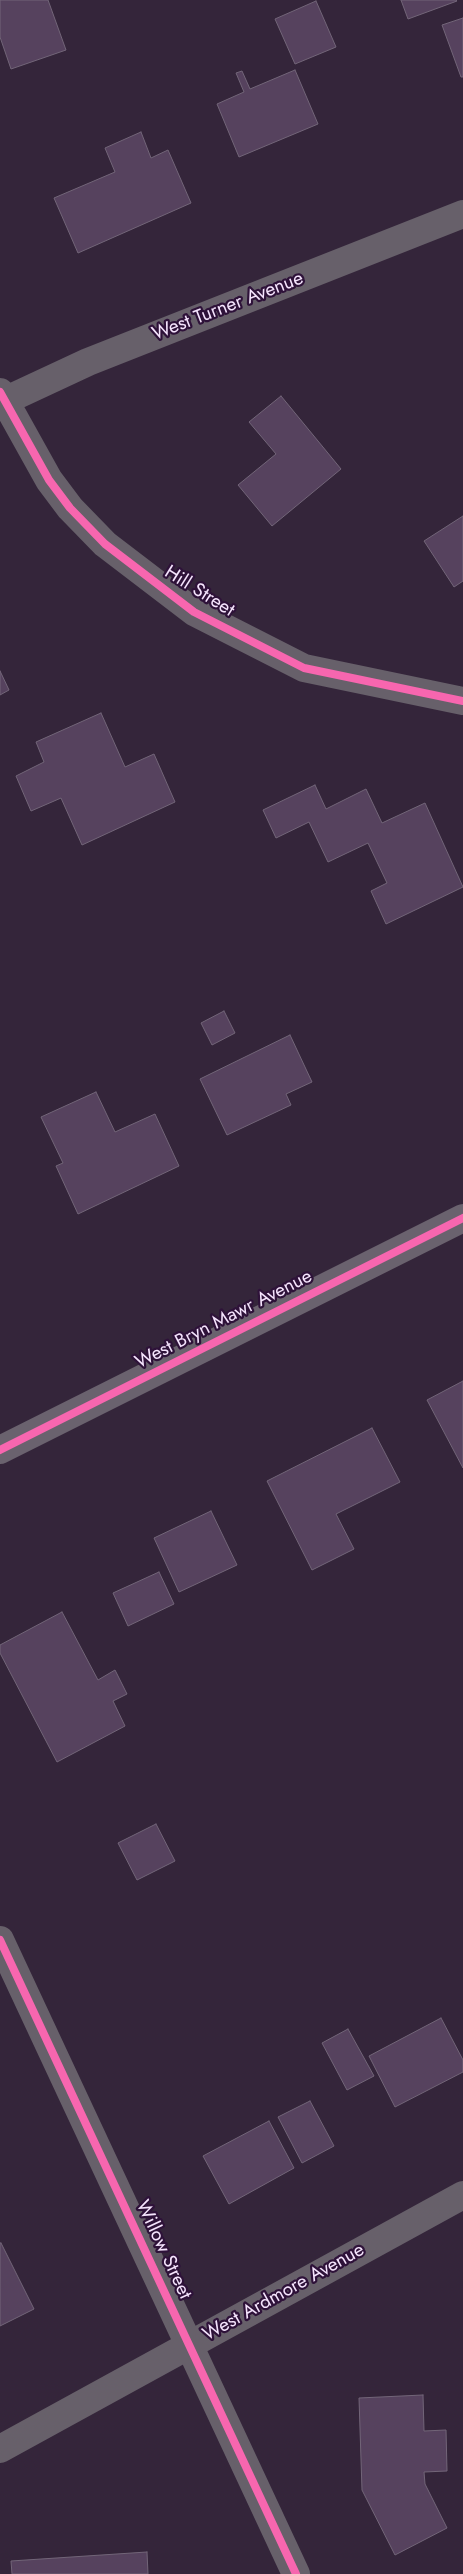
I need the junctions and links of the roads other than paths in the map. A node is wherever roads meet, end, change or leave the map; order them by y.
1 (460, 215) edge
2 (2, 398) edge
3 (463, 701) edge
4 (463, 1218) edge
5 (0, 1450) edge
6 (0, 1940) edge
7 (463, 2195) edge
8 (189, 2345) junction
9 (0, 2449) edge
10 (296, 2574) edge

1 - 2 street, West Turner Avenue
2 - 3 street, Hill Street
4 - 5 street, West Bryn Mawr Avenue
6 - 8 street, Willow Street
7 - 8 street, West Ardmore Avenue
8 - 9 street, West Ardmore Avenue
8 - 10 street, Willow Street

